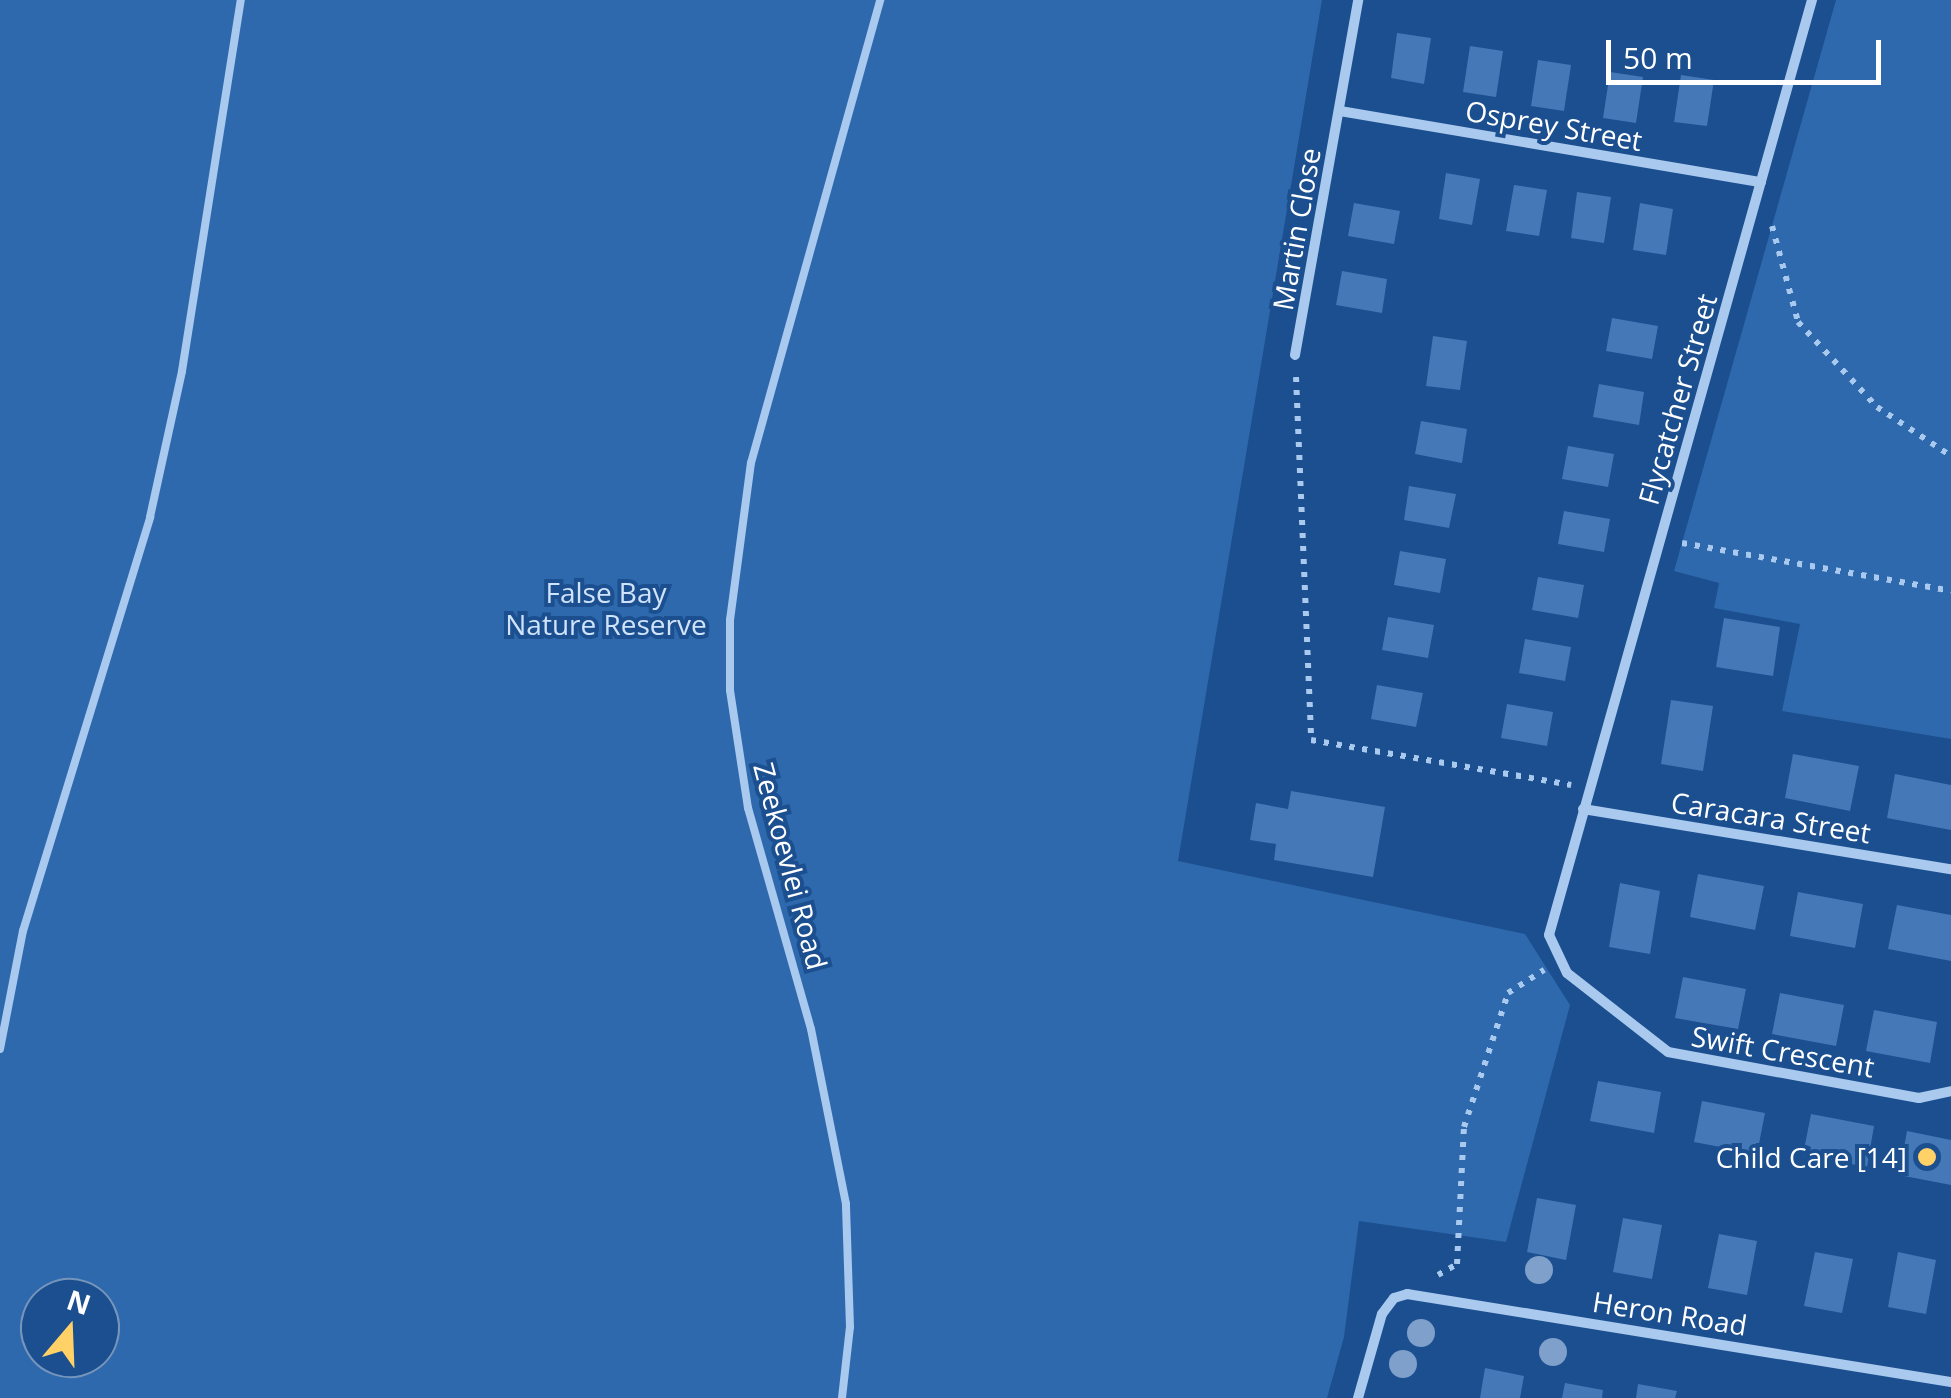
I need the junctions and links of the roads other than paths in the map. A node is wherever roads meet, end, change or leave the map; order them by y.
1 (241, 0) edge
2 (880, 0) edge
3 (1358, 0) edge
4 (1812, 0) edge
5 (1340, 111) junction
6 (1760, 182) junction
7 (1295, 356) road end
8 (1583, 809) junction
9 (1951, 870) edge
10 (0, 1049) edge
11 (1951, 1091) edge
12 (1951, 1382) edge
13 (842, 1398) edge
14 (1358, 1398) edge

1 - 10 lane
2 - 13 lane, Zeekoevlei Road
3 - 5 street, Martin Close
4 - 6 street, Flycatcher Street
5 - 6 street, Osprey Street
5 - 7 street, Martin Close
6 - 8 street, Flycatcher Street
8 - 9 street, Caracara Street
8 - 11 street, Swift Crescent
12 - 14 street, Heron Road

